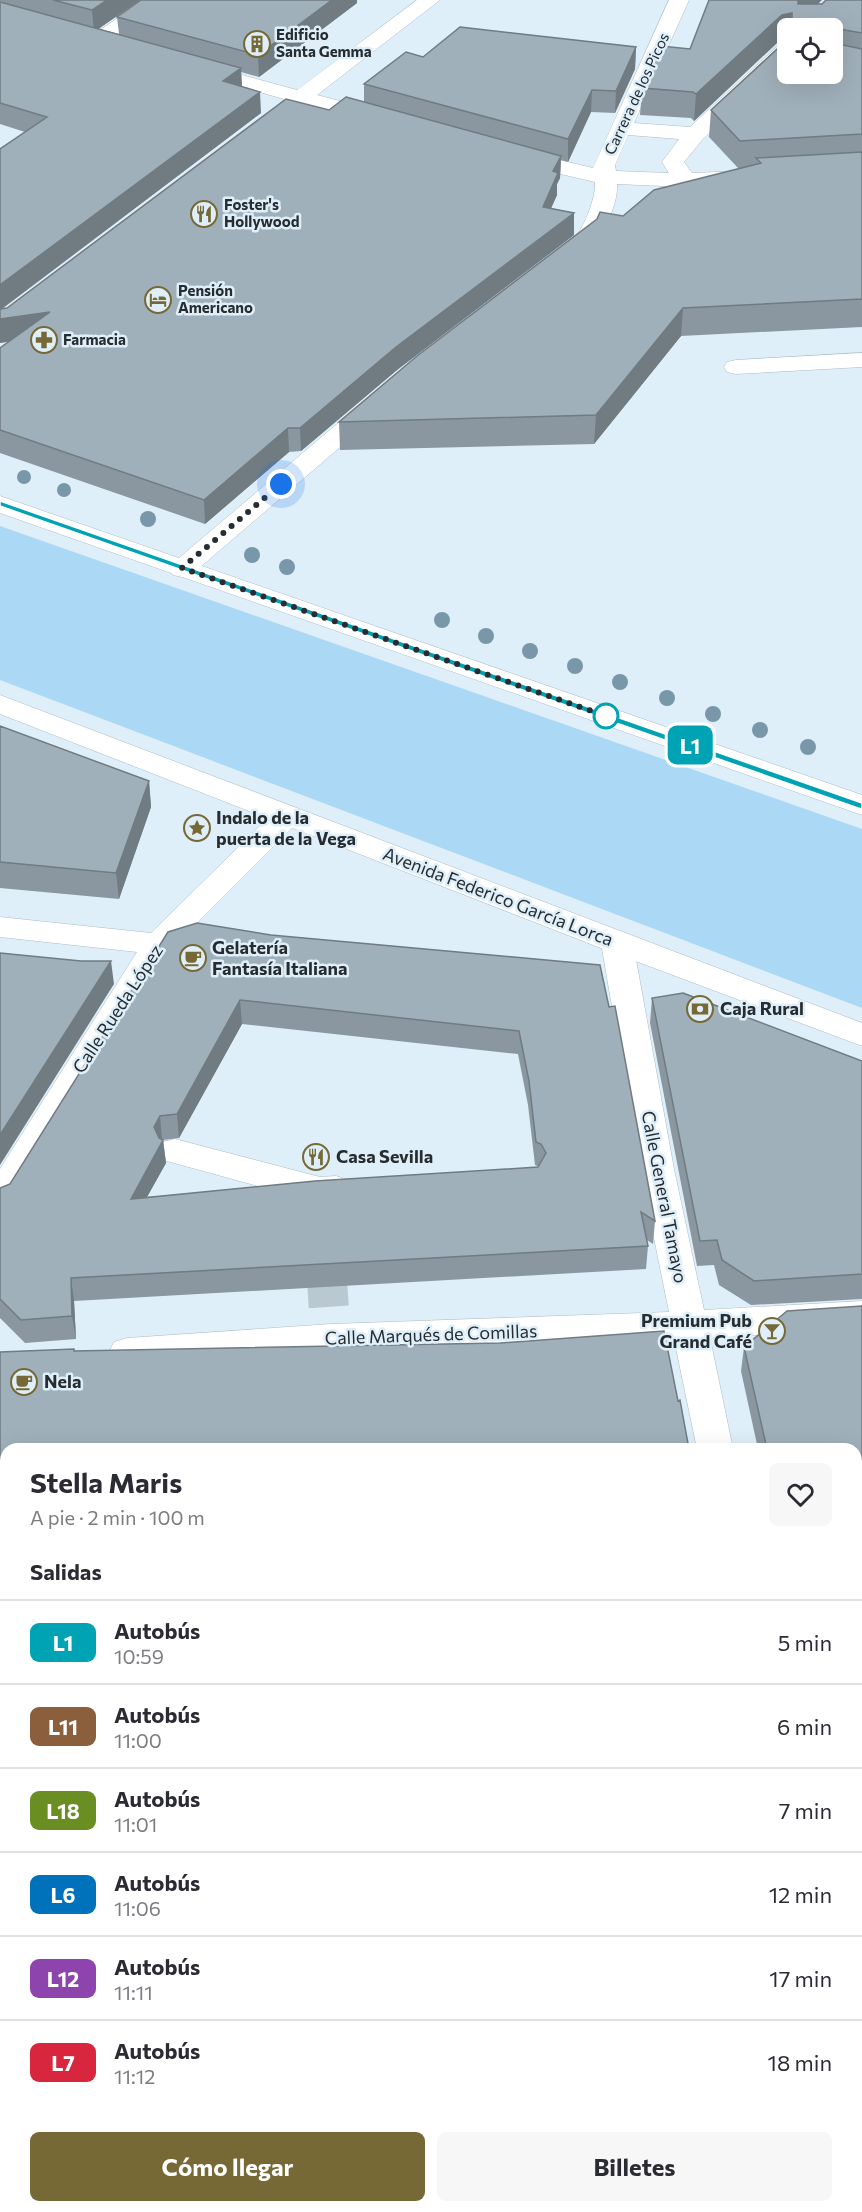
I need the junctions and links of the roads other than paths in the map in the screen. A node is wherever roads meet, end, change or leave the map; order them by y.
1 (158, 0) edge
2 (430, 0) edge
3 (679, 0) edge
4 (120, 47) edge
5 (777, 58) edge
6 (176, 63) edge
7 (301, 97) junction
8 (272, 118) edge
9 (402, 125) edge
10 (621, 128) junction
11 (695, 134) junction
12 (492, 150) edge
13 (764, 176) edge
14 (603, 177) junction
15 (685, 180) junction
16 (548, 269) edge
17 (862, 360) edge
18 (736, 367) dead end
19 (389, 392) edge
20 (0, 504) edge
21 (182, 568) junction
22 (0, 704) edge
23 (862, 806) edge
24 (287, 816) junction
25 (0, 927) edge
26 (617, 943) junction
27 (158, 945) junction
28 (862, 1035) edge
29 (175, 1151) dead end
30 (366, 1187) edge
31 (0, 1197) edge
32 (862, 1314) edge
33 (691, 1325) junction
34 (95, 1354) edge
35 (714, 1443) edge

1 - 4 street
2 - 7 street
3 - 10 street, Carrera de los Picos
5 - 11 street
6 - 7 street
7 - 8 street
7 - 9 street
10 - 11 street
10 - 14 street, Carrera de los Picos
11 - 15 street
12 - 14 street
13 - 15 street
14 - 15 street
14 - 16 street, Carrera de los Picos
17 - 18 street
19 - 21 street
20 - 21 street
21 - 23 street
22 - 24 street, Avenida Federico García Lorca
24 - 26 street, Avenida Federico García Lorca
24 - 27 street, Calle Rueda López
25 - 27 street
26 - 28 street, Avenida Federico García Lorca
26 - 33 street, Calle General Tamayo
27 - 31 street, Calle Rueda López
29 - 30 street
32 - 33 street, Calle Marqués de Comillas
33 - 34 street, Calle Marqués de Comillas
33 - 35 street, Calle General Tamayo

